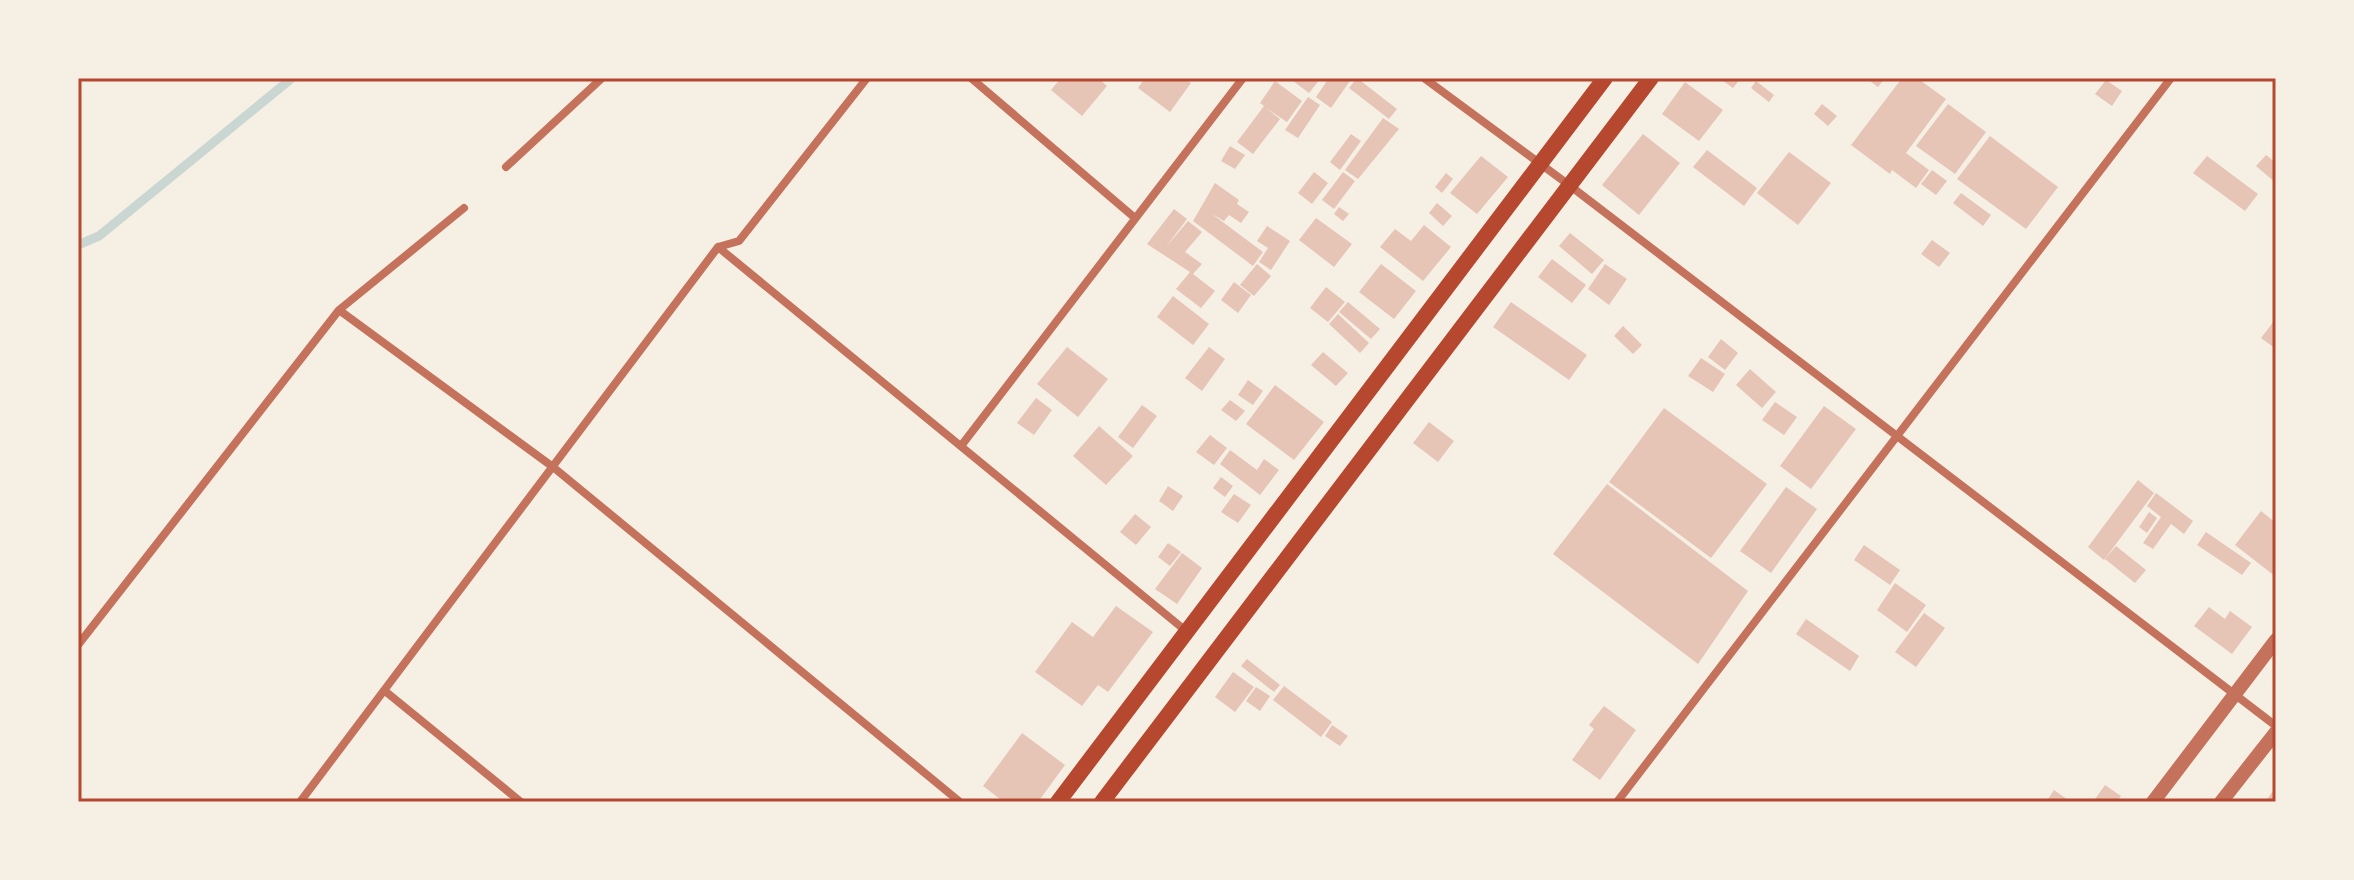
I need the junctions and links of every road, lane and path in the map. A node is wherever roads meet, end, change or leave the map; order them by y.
1 (602, 78) edge
2 (867, 78) edge
3 (971, 78) edge
4 (1243, 78) edge
5 (1424, 78) edge
6 (1605, 78) edge
7 (1651, 78) edge
8 (2171, 78) edge
9 (1540, 162) junction
10 (506, 167) dead end
11 (1569, 185) junction
12 (464, 208) dead end
13 (1135, 218) junction
14 (718, 247) junction
15 (339, 310) junction
16 (1895, 436) junction
17 (961, 446) junction
18 (553, 467) junction
19 (1186, 631) junction
20 (2276, 640) edge
21 (78, 645) edge
22 (385, 691) junction
23 (2235, 695) junction
24 (2276, 729) edge
25 (300, 802) edge
26 (521, 802) edge
27 (960, 802) edge
28 (1058, 802) edge
29 (1102, 802) edge
30 (1617, 802) edge
31 (2153, 802) edge
32 (2221, 802) edge

1 - 10 street
2 - 14 street
3 - 13 street
4 - 13 street
5 - 9 street
6 - 9 main road
7 - 11 main road
8 - 16 street
9 - 11 street
9 - 19 main road
11 - 16 street
11 - 29 main road
12 - 15 street
13 - 17 street
14 - 17 street
14 - 18 street
15 - 18 street
15 - 21 street
16 - 23 street
16 - 30 street
17 - 19 street
18 - 22 street
18 - 27 street
19 - 28 main road
20 - 23 street
22 - 25 street
22 - 26 street
23 - 24 street
23 - 31 street
24 - 32 street

